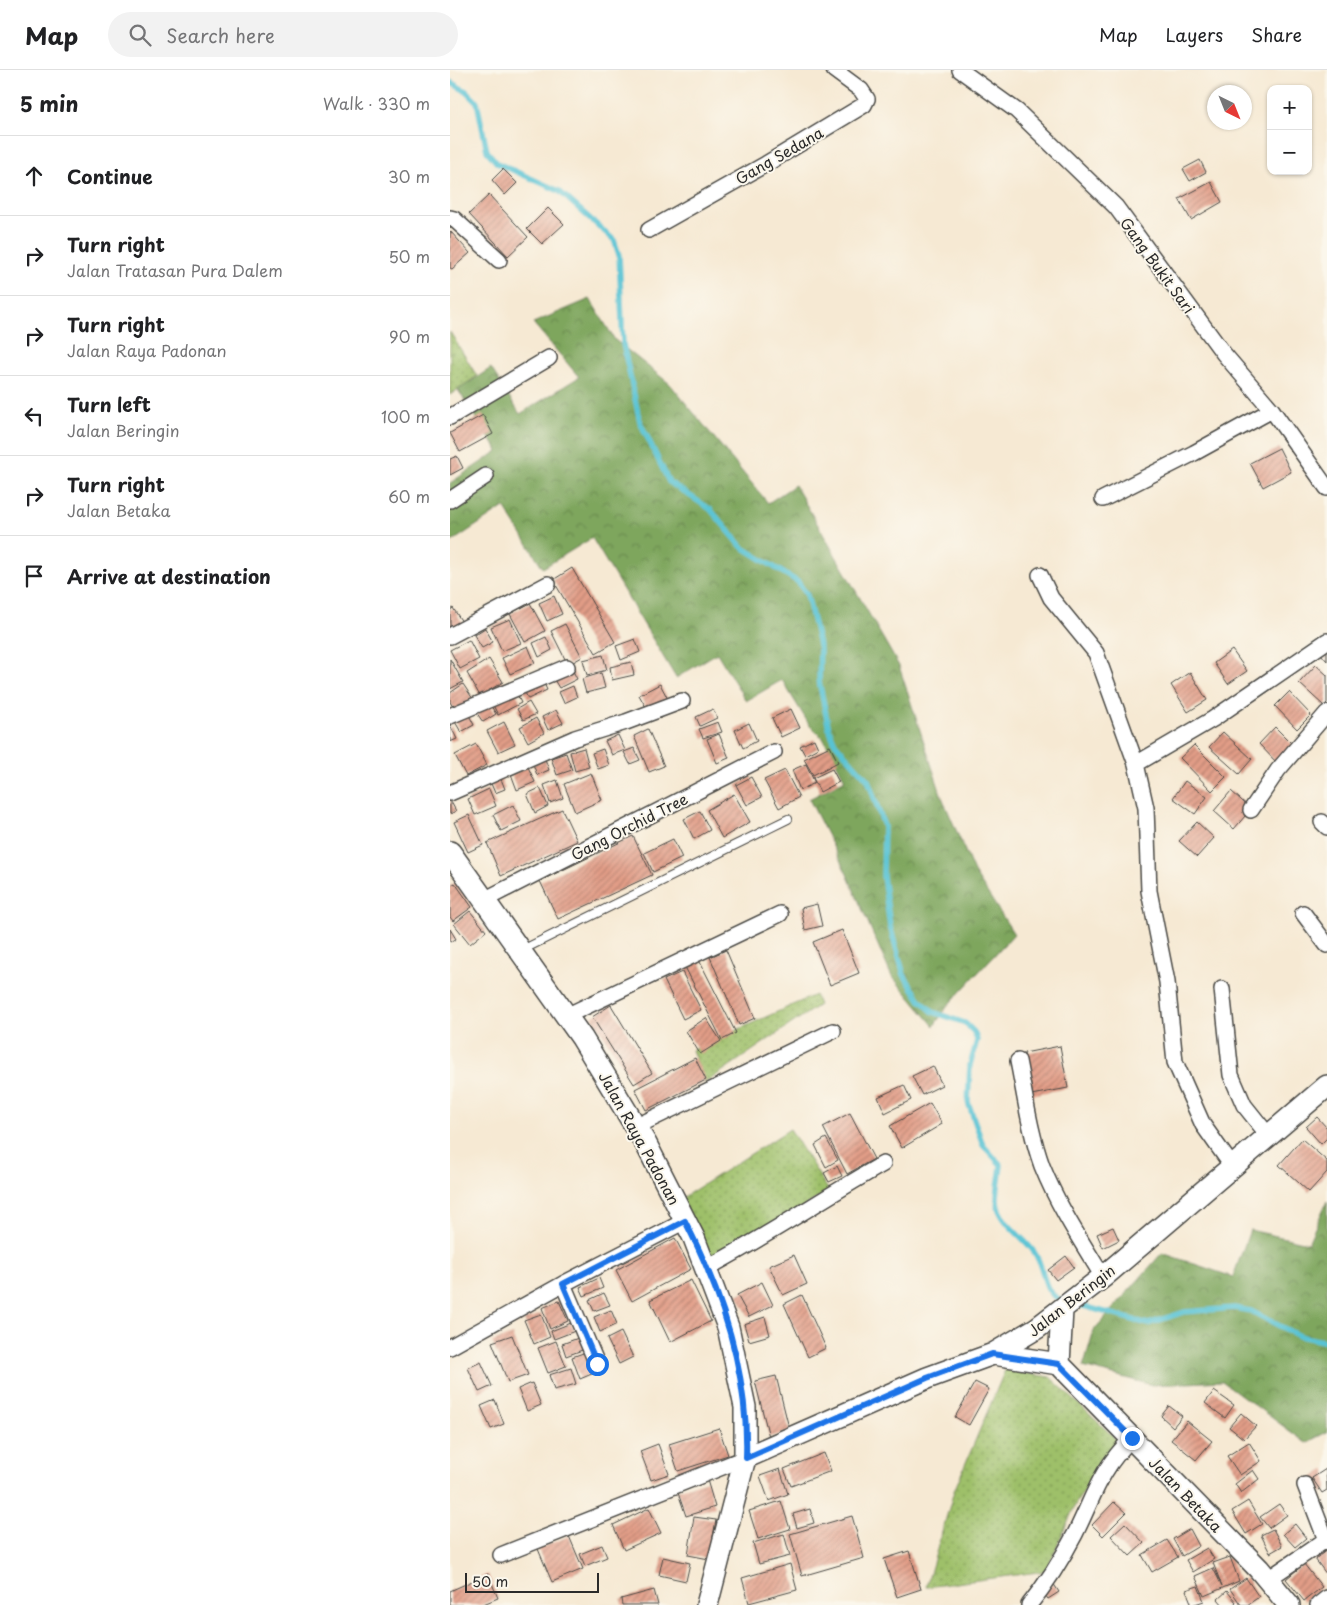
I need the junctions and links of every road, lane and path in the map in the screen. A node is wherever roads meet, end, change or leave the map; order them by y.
1 (834, 70) edge
2 (960, 70) edge
3 (450, 218) edge
4 (649, 230) dead end
5 (499, 260) dead end
6 (549, 358) dead end
7 (1272, 410) junction
8 (450, 417) edge
9 (486, 476) dead end
10 (1327, 488) edge
11 (1103, 499) dead end
12 (450, 500) edge
13 (1040, 575) dead end
14 (548, 584) dead end
15 (450, 636) edge
16 (1327, 641) edge
17 (567, 667) dead end
18 (682, 701) dead end
19 (1327, 713) edge
20 (450, 716) edge
21 (774, 752) dead end
22 (1136, 764) junction
23 (450, 793) edge
24 (1251, 810) dead end
25 (788, 818) dead end
26 (450, 852) edge
27 (456, 874) edge
28 (484, 900) junction
29 (1302, 913) dead end
30 (780, 914) dead end
31 (1327, 945) edge
32 (520, 951) junction
33 (1222, 989) dead end
34 (566, 1016) junction
35 (833, 1031) dead end
36 (1018, 1061) dead end
37 (1327, 1086) edge
38 (636, 1127) junction
39 (1268, 1135) junction
40 (883, 1164) dead end
41 (1232, 1166) junction
42 (685, 1221) junction
43 (705, 1268) junction
44 (1103, 1277) junction
45 (563, 1284) junction
46 (1062, 1310) junction
47 (450, 1347) edge
48 (992, 1354) junction
49 (597, 1364) dead end
50 (1059, 1364) junction
51 (1132, 1438) junction
52 (746, 1458) junction
53 (1305, 1485) dead end
54 (1326, 1539) edge
55 (500, 1555) dead end
56 (1268, 1579) junction
57 (1327, 1598) edge
58 (707, 1605) edge
59 (1029, 1605) edge
60 (1289, 1605) edge
61 (1318, 1605) edge

1 - 4 street, Gang Sedana
2 - 7 street, Gang Bukit Sari
3 - 5 street
6 - 8 street
7 - 10 street, Gang Bukit Sari
7 - 11 street
9 - 12 street
13 - 22 street
14 - 15 street
16 - 22 street
17 - 20 street
18 - 23 street
19 - 24 street
21 - 28 street, Gang Orchid Tree
22 - 41 street
25 - 32 lane
26 - 27 street, Jalan Raya Padonan
27 - 28 street, Jalan Raya Padonan
28 - 32 street, Jalan Raya Padonan
29 - 31 street
30 - 34 street
32 - 34 street, Jalan Raya Padonan
33 - 39 street
34 - 38 street, Jalan Raya Padonan
35 - 38 street
36 - 44 street
37 - 39 street, Jalan Beringin
38 - 42 street, Jalan Raya Padonan
39 - 41 street, Jalan Beringin
40 - 43 street
41 - 44 street, Jalan Beringin
42 - 43 street, Jalan Raya Padonan
42 - 45 street
43 - 52 street, Jalan Raya Padonan
44 - 46 street, Jalan Beringin
45 - 47 street
45 - 49 street
46 - 48 street, Jalan Beringin
46 - 50 street
48 - 50 street
48 - 52 street, Jalan Beringin
50 - 51 street, Jalan Betaka
51 - 56 street, Jalan Betaka
51 - 59 street
52 - 55 street
52 - 58 street, Jalan Raya Padonan
53 - 54 street
54 - 56 street
56 - 60 street, Jalan Betaka
57 - 61 street

